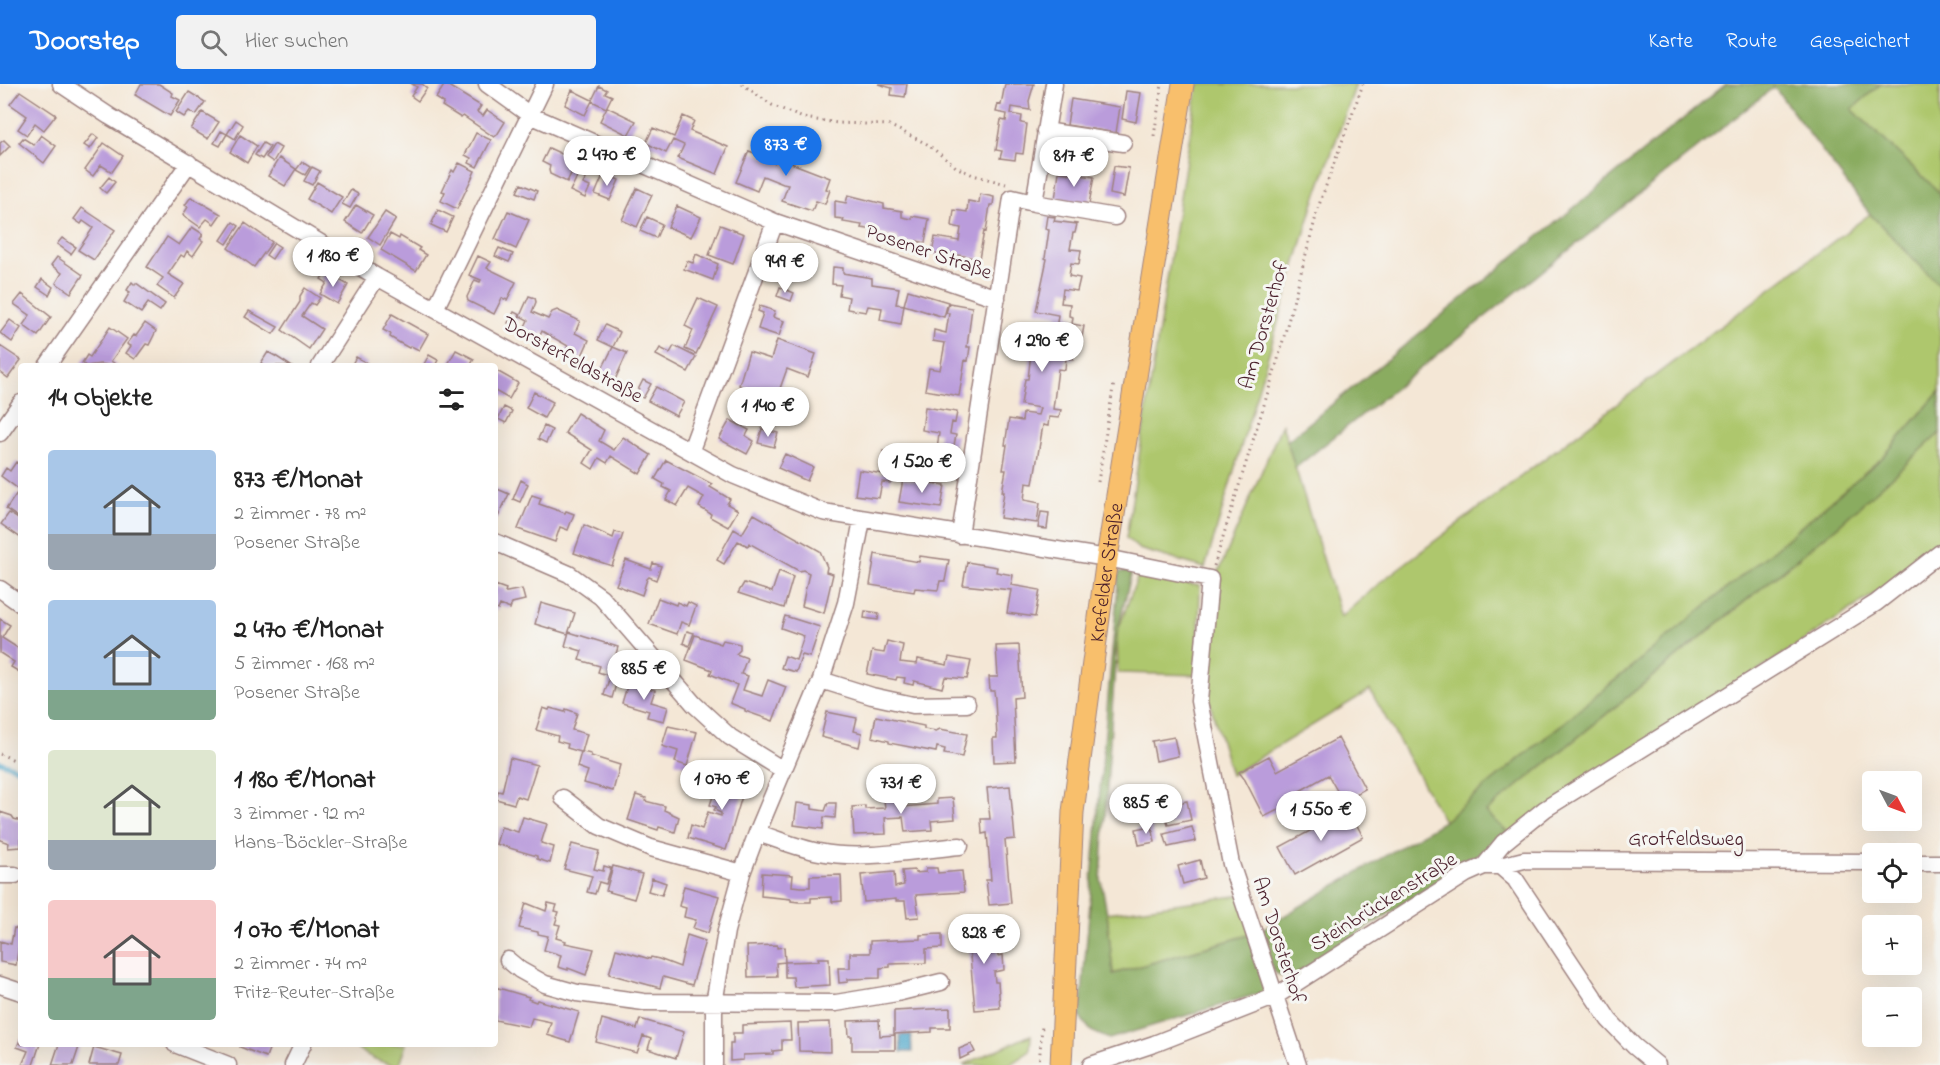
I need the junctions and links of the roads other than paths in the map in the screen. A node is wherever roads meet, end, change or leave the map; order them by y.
1 (61, 84) edge
2 (486, 84) edge
3 (545, 84) edge
4 (1054, 84) edge
5 (1183, 84) edge
6 (82, 90) edge
7 (530, 116) junction
8 (1046, 131) junction
9 (1123, 143) dead end
10 (189, 164) junction
11 (1034, 203) junction
12 (1115, 217) dead end
13 (775, 222) junction
14 (377, 277) junction
15 (997, 298) junction
16 (435, 309) junction
17 (49, 363) edge
18 (322, 363) edge
19 (18, 407) edge
20 (0, 433) edge
21 (691, 450) junction
22 (862, 520) junction
23 (960, 534) junction
24 (498, 543) edge
25 (1940, 554) edge
26 (1107, 558) junction
27 (0, 589) edge
28 (18, 602) edge
29 (821, 680) junction
30 (967, 704) dead end
31 (783, 770) junction
32 (563, 798) dead end
33 (757, 833) junction
34 (960, 846) dead end
35 (1862, 862) edge
36 (1922, 863) edge
37 (1940, 863) edge
38 (1492, 866) junction
39 (742, 873) junction
40 (508, 960) dead end
41 (941, 982) dead end
42 (0, 985) edge
43 (18, 991) edge
44 (1274, 997) junction
45 (714, 1004) junction
46 (183, 1047) edge
47 (302, 1047) edge
48 (228, 1065) edge
49 (293, 1065) edge
50 (714, 1065) edge
51 (1061, 1065) edge
52 (1091, 1065) edge
53 (1298, 1065) edge
54 (1657, 1065) edge

1 - 6 street, Dorsterfeldstraße
2 - 7 street, Posener Straße
3 - 7 street
4 - 8 street
5 - 26 main road, Krefelder Straße
6 - 10 street, Dorsterfeldstraße
7 - 13 street, Posener Straße
7 - 16 street
8 - 9 street
8 - 11 street
10 - 14 street, Dorsterfeldstraße
10 - 17 street
11 - 12 street
11 - 15 street
13 - 15 street, Posener Straße
13 - 21 street
14 - 16 street, Dorsterfeldstraße
14 - 18 street
15 - 23 street
16 - 21 street, Dorsterfeldstraße
19 - 20 street
21 - 22 street, Dorsterfeldstraße
22 - 23 street, Dorsterfeldstraße
22 - 29 street
23 - 26 street, Dorsterfeldstraße
24 - 31 street
25 - 38 street
26 - 44 street, Am Dorsterhof
26 - 51 main road, Krefelder Straße
27 - 28 street
29 - 30 street
29 - 31 street
31 - 33 street
32 - 39 street
33 - 34 street
33 - 39 street
35 - 38 street, Grotfeldsweg
36 - 37 street
38 - 44 street, Steinbrückenstraße
38 - 54 street
39 - 45 street
40 - 45 street
41 - 45 street
42 - 43 street
44 - 52 street, Steinbrückenstraße
44 - 53 street, Am Dorsterhof
45 - 50 street
46 - 48 street
47 - 49 street

